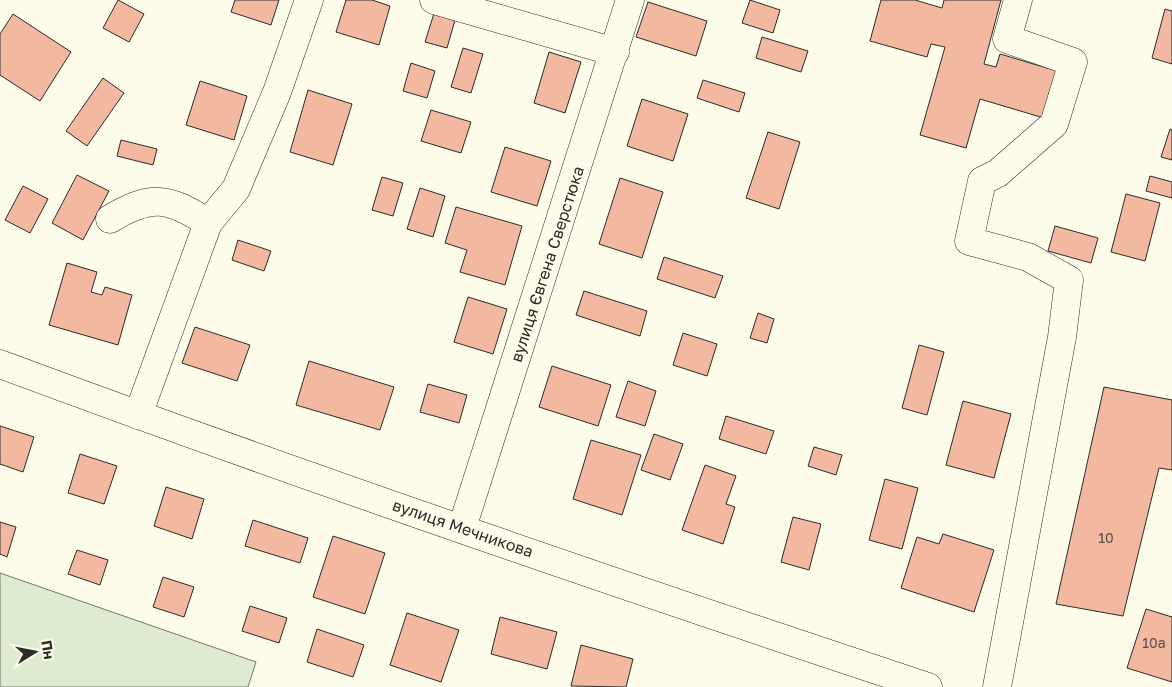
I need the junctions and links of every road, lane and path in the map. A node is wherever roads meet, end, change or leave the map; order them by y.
1 (309, 0) edge
2 (434, 0) edge
3 (630, 0) edge
4 (1018, 0) edge
5 (615, 52) junction
6 (110, 219) dead end
7 (208, 223) junction
8 (0, 364) edge
9 (138, 416) junction
10 (462, 528) junction
11 (914, 685) edge
12 (997, 687) edge

1 - 7 street
2 - 5 street
3 - 5 street, вулиця Євгена Сверстюка
4 - 12 street
5 - 10 street, вулиця Євгена Сверстюка
6 - 7 street
7 - 9 street
8 - 9 street, вулиця Мечникова
9 - 10 street, вулиця Мечникова
10 - 11 street, вулиця Мечникова

